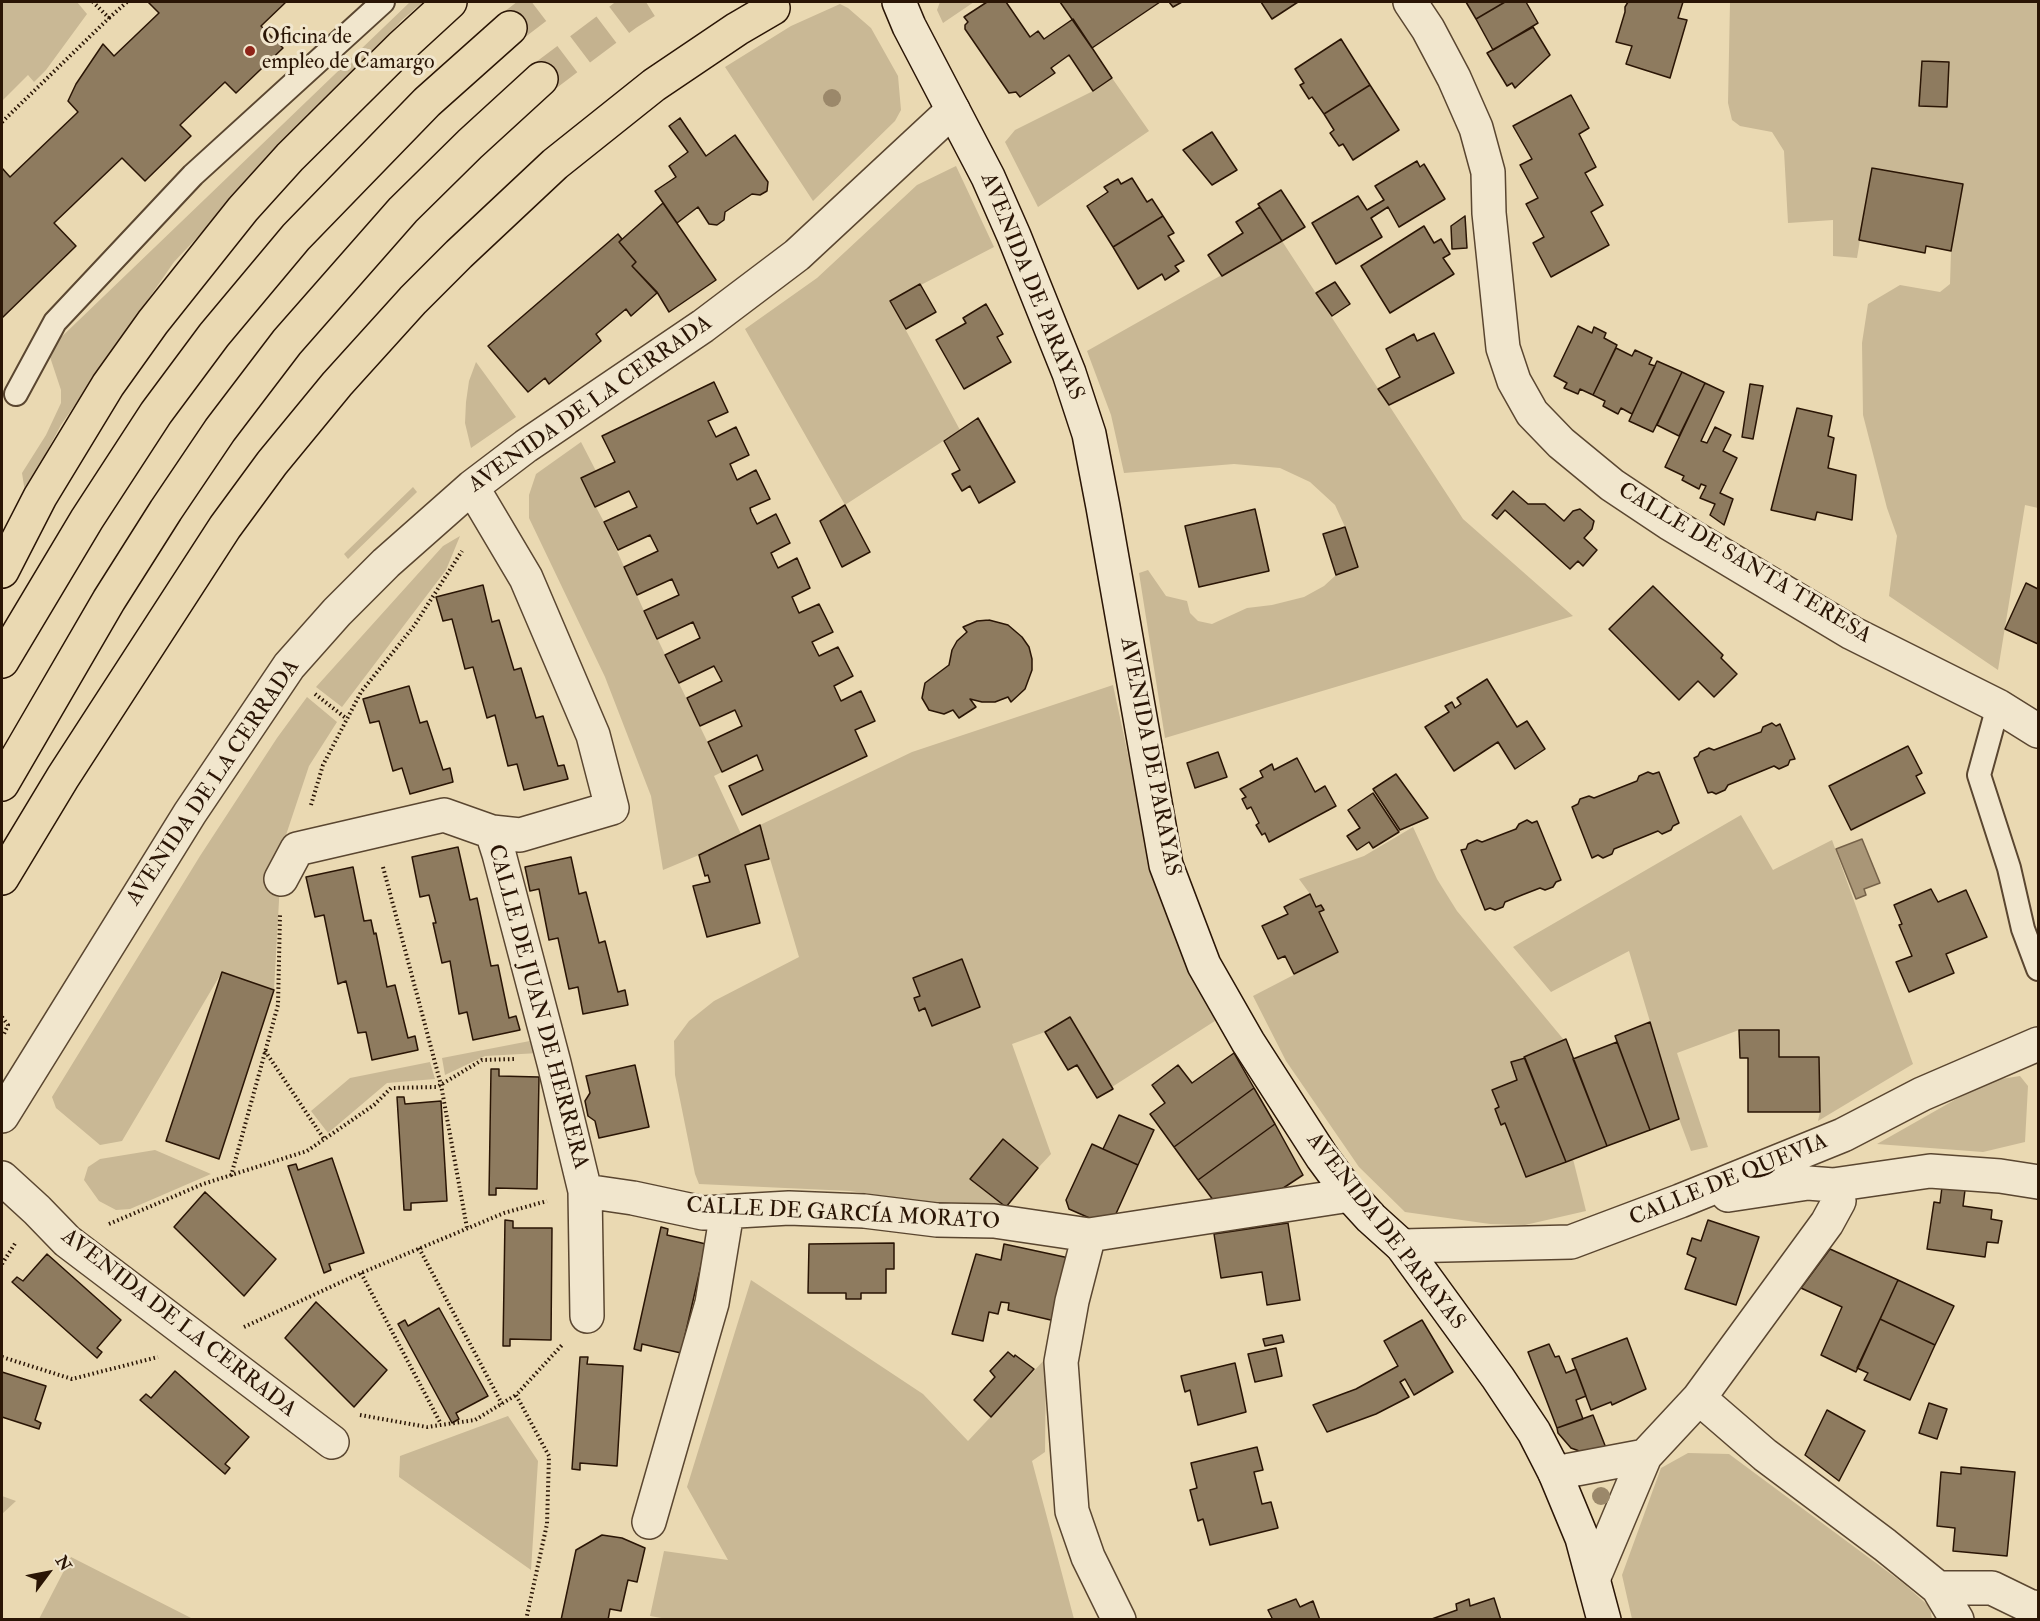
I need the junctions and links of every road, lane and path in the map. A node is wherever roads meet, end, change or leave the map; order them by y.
1 (93, 2) edge
2 (127, 2) edge
3 (383, 2) edge
4 (450, 2) edge
5 (1410, 2) edge
6 (779, 5) edge
7 (905, 10) edge
8 (109, 18) junction
9 (510, 28) tunnel mouth
10 (542, 79) tunnel mouth
11 (953, 110) junction
12 (2, 122) edge
13 (16, 394) dead end
14 (480, 500) junction
15 (2, 571) edge
16 (2, 661) edge
17 (313, 693) dead end
18 (1998, 706) junction
19 (347, 719) junction
20 (2038, 731) edge
21 (2, 784) edge
22 (374, 831) junction
23 (492, 832) junction
24 (297, 849) junction
25 (2, 878) edge
26 (281, 879) joint
27 (2038, 969) edge
28 (2, 1017) edge
29 (2, 1039) edge
30 (2038, 1044) edge
31 (265, 1051) junction
32 (554, 1063) junction
33 (441, 1085) junction
34 (2, 1116) edge
35 (324, 1139) junction
36 (231, 1176) junction
37 (2, 1178) edge
38 (2038, 1182) edge
39 (1833, 1185) junction
40 (585, 1191) junction
41 (1350, 1195) junction
42 (1680, 1201) junction
43 (727, 1212) junction
44 (467, 1228) junction
45 (1089, 1235) junction
46 (67, 1241) junction
47 (1402, 1246) junction
48 (419, 1248) junction
49 (360, 1273) junction
50 (586, 1316) joint
51 (204, 1346) junction
52 (2, 1357) edge
53 (516, 1395) junction
54 (1699, 1398) junction
55 (502, 1404) junction
56 (357, 1415) dead end
57 (441, 1424) junction
58 (332, 1442) dead end
59 (1645, 1456) junction
60 (1555, 1473) junction
61 (650, 1522) dead end
62 (1594, 1577) junction
63 (1938, 1588) junction
64 (2038, 1608) edge
65 (526, 1620) edge
66 (1119, 1620) edge
67 (1604, 1620) edge
68 (1957, 1620) edge

1 - 8 path
2 - 8 path
3 - 13 lane
4 - 15 highway
5 - 18 street, CALLE DE SANTA TERESA
6 - 25 highway
7 - 11 street, AVENIDA DE PARAYAS
8 - 12 path
9 - 16 highway
10 - 21 highway
11 - 14 street, AVENIDA DE LA CERRADA
11 - 41 street, AVENIDA DE PARAYAS
14 - 19 path
14 - 23 street, CALLE DE JUAN DE HERRERA
14 - 34 street, AVENIDA DE LA CERRADA
17 - 19 path
18 - 20 street, CALLE DE SANTA TERESA
18 - 27 lane
19 - 24 path
22 - 23 street
22 - 24 street
22 - 33 path
23 - 32 street, CALLE DE JUAN DE HERRERA
24 - 26 street
26 - 31 path
28 - 29 path
30 - 42 street, CALLE DE QUEVIA
31 - 35 path
31 - 36 path
32 - 33 path
32 - 40 street, CALLE DE JUAN DE HERRERA
33 - 35 path
33 - 44 path
35 - 36 path
36 - 46 path
37 - 46 street, AVENIDA DE LA CERRADA
38 - 39 street
39 - 42 street
39 - 54 street
40 - 43 street, CALLE DE GARCÍA MORATO
40 - 44 path
40 - 50 street, CALLE DE JUAN DE HERRERA
41 - 45 street, CALLE DE GARCÍA MORATO
41 - 47 street, AVENIDA DE PARAYAS
42 - 47 street, CALLE DE QUEVIA
43 - 45 street, CALLE DE GARCÍA MORATO
43 - 61 street
44 - 48 path
45 - 66 street
46 - 51 street, AVENIDA DE LA CERRADA
47 - 60 street, AVENIDA DE PARAYAS
48 - 49 path
48 - 55 path
49 - 51 path
49 - 57 path
50 - 53 path
51 - 52 path
51 - 58 street, AVENIDA DE LA CERRADA
53 - 55 path
53 - 65 path
54 - 59 street
54 - 63 street
55 - 57 path
56 - 57 path
59 - 60 street
59 - 62 street
60 - 62 street, AVENIDA DE PARAYAS
62 - 67 street, AVENIDA DE PARAYAS
63 - 64 street
63 - 68 street

